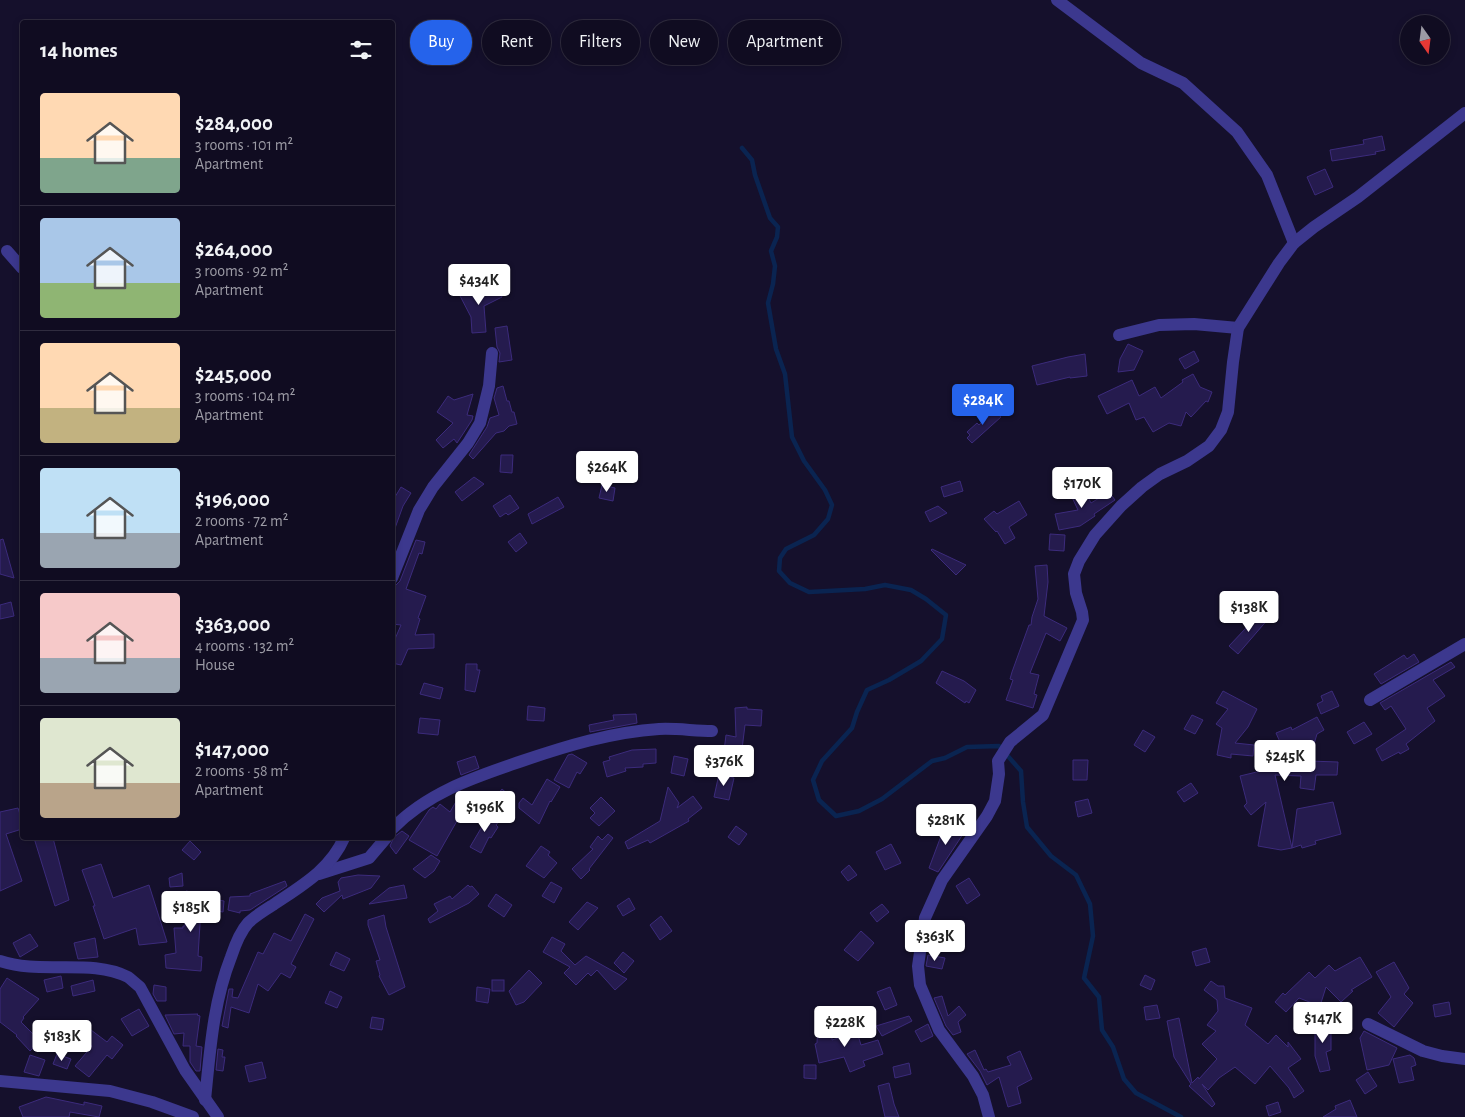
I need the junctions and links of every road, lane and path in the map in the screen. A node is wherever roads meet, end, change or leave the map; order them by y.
1 (1057, 0) edge
2 (1465, 113) edge
3 (1294, 243) junction
4 (7, 251) dead end
5 (20, 266) edge
6 (1238, 328) junction
7 (1119, 335) dead end
8 (492, 353) dead end
9 (395, 570) edge
10 (1465, 644) edge
11 (1370, 700) dead end
12 (712, 731) dead end
13 (395, 826) edge
14 (343, 840) edge
15 (384, 840) edge
16 (318, 874) junction
17 (0, 961) edge
18 (1368, 1024) dead end
19 (1465, 1059) edge
20 (0, 1081) edge
21 (205, 1100) junction
22 (193, 1117) edge
23 (218, 1117) edge
24 (988, 1117) edge

1 - 3 street
2 - 3 street
3 - 6 street
4 - 5 street
6 - 7 street
6 - 24 street
8 - 9 street
10 - 11 street
12 - 13 street
14 - 16 street
15 - 16 street
16 - 21 street
17 - 21 street
18 - 19 street
20 - 22 street
21 - 23 street

